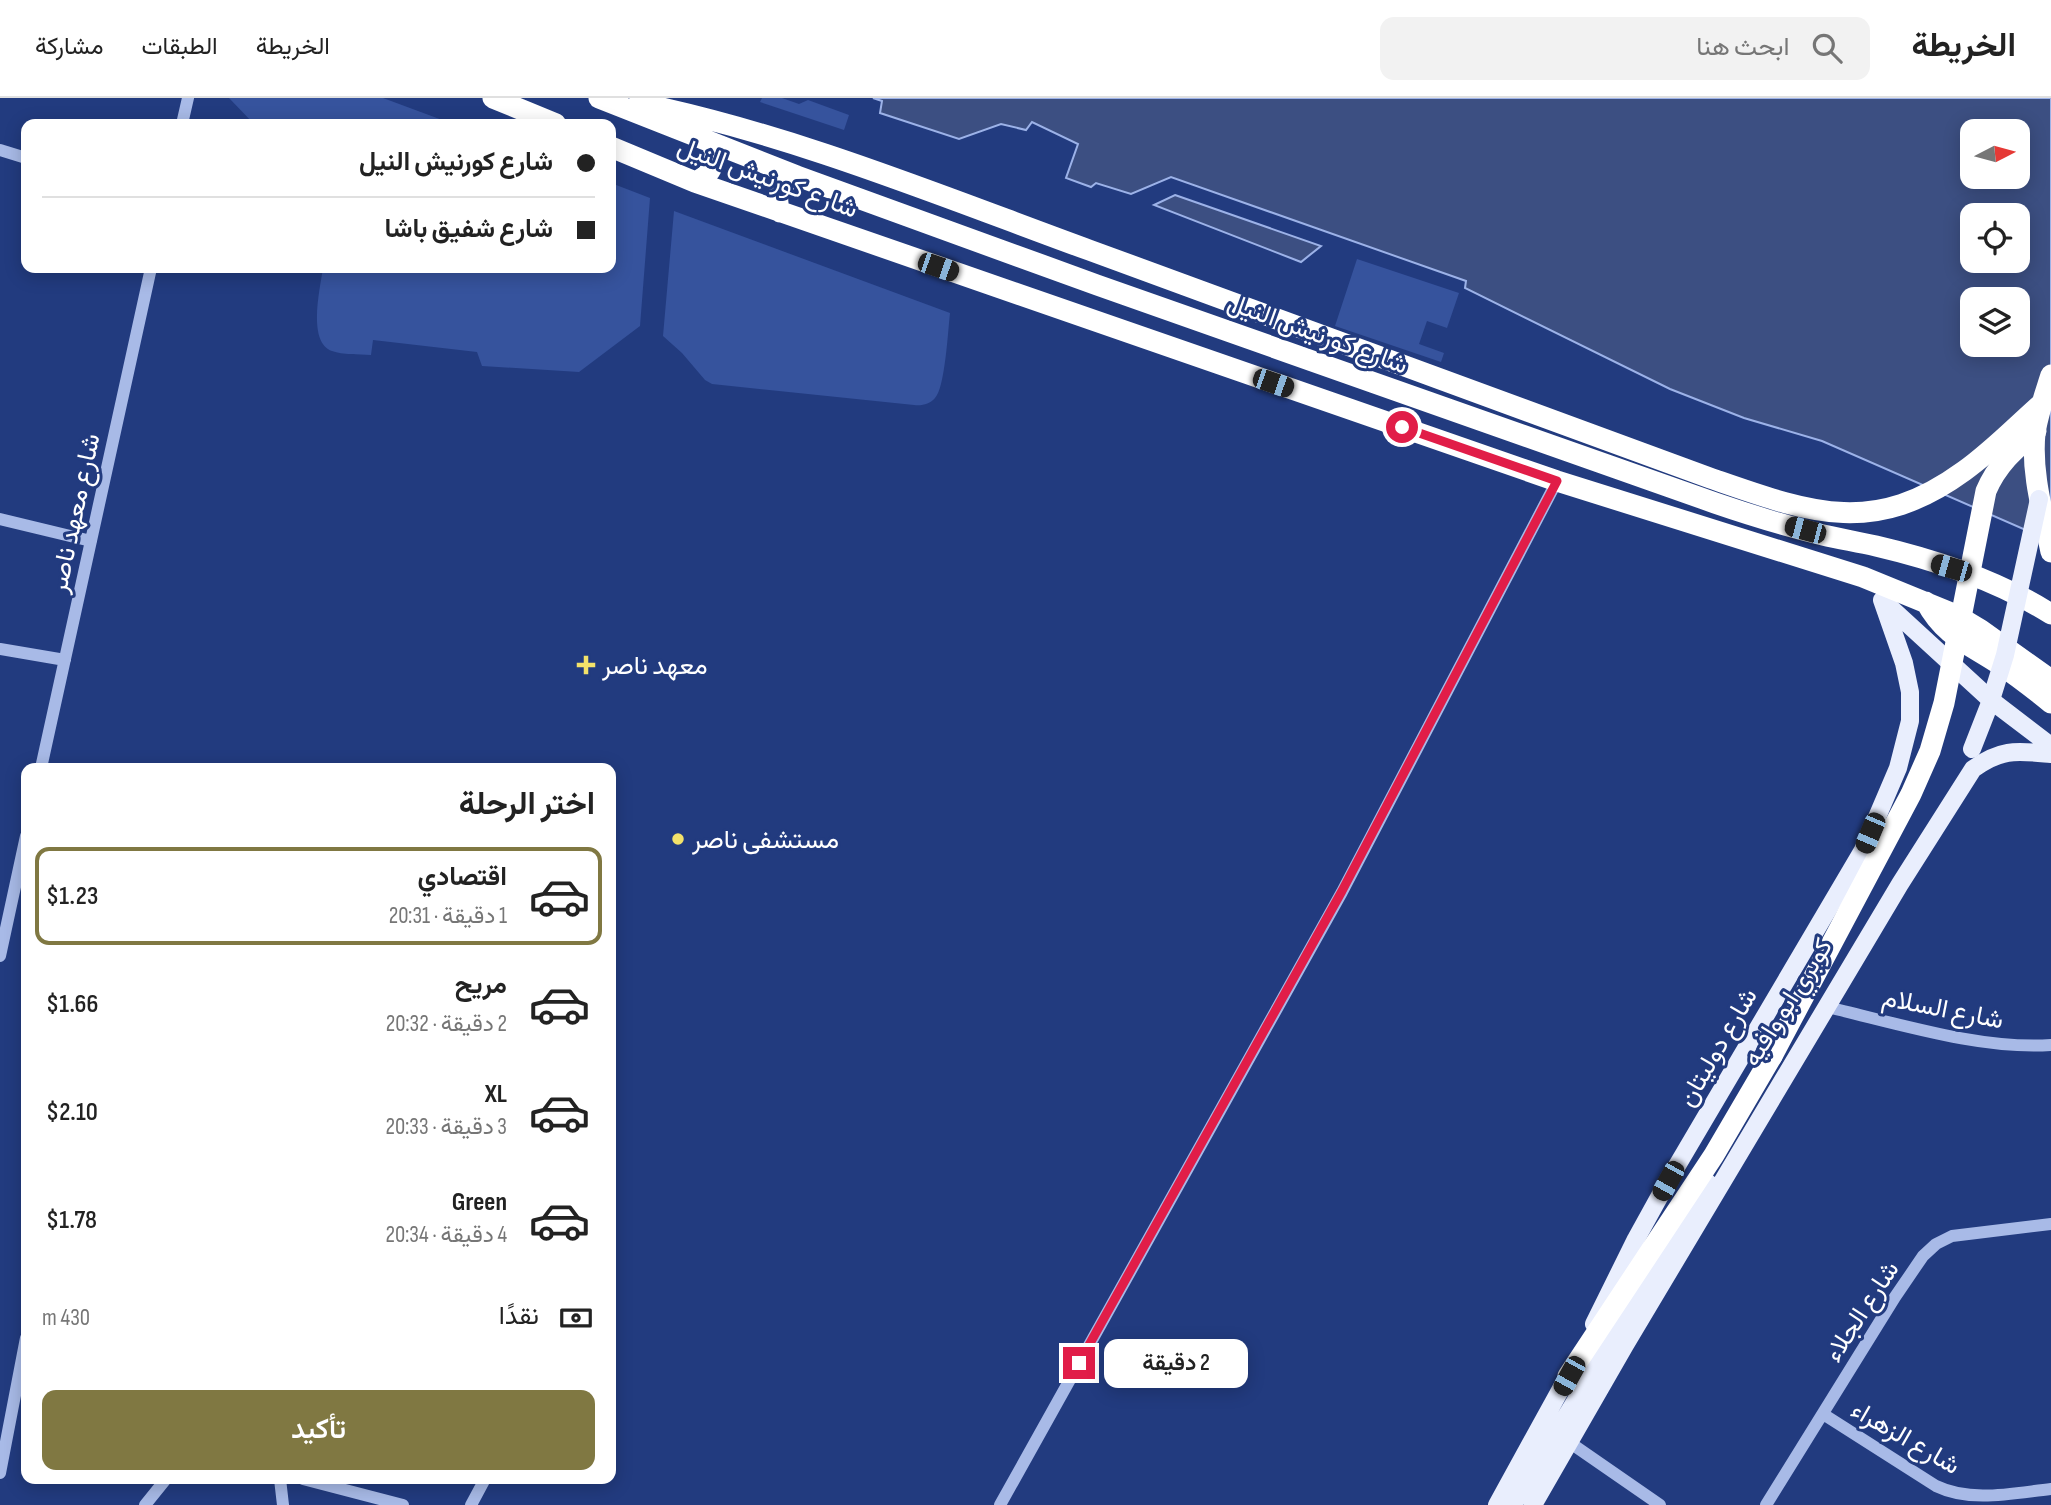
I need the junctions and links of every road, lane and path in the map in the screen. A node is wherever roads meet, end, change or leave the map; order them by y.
1 (188, 98) edge
2 (493, 98) edge
3 (599, 98) edge
4 (612, 98) edge
5 (183, 119) edge
6 (544, 119) edge
7 (712, 143) junction
8 (616, 149) edge
9 (0, 150) edge
10 (21, 156) edge
11 (797, 176) junction
12 (695, 182) junction
13 (780, 212) junction
14 (150, 273) edge
15 (2051, 375) edge
16 (2041, 404) junction
17 (2036, 431) junction
18 (1557, 481) junction
19 (2045, 500) edge
20 (0, 519) edge
21 (91, 541) junction
22 (2051, 552) edge
23 (1863, 577) junction
24 (2026, 598) junction
25 (1882, 600) junction
26 (1926, 602) junction
27 (2051, 607) edge
28 (2051, 614) edge
29 (0, 649) edge
30 (65, 660) junction
31 (2051, 680) edge
32 (2051, 704) edge
33 (2051, 746) edge
34 (2051, 754) edge
35 (42, 763) edge
36 (21, 859) edge
37 (0, 956) edge
38 (1827, 1007) junction
39 (2051, 1045) edge
40 (2051, 1224) edge
41 (21, 1365) edge
42 (1569, 1376) junction
43 (13, 1409) junction
44 (21, 1411) edge
45 (1823, 1414) junction
46 (1569, 1442) junction
47 (0, 1473) edge
48 (162, 1484) edge
49 (281, 1484) edge
50 (322, 1484) edge
51 (482, 1484) edge
52 (2051, 1489) edge
53 (145, 1505) edge
54 (283, 1505) edge
55 (403, 1505) edge
56 (471, 1505) edge
57 (1000, 1505) edge
58 (1497, 1505) edge
59 (1513, 1505) edge
60 (1533, 1505) edge
61 (1660, 1505) edge
62 (1766, 1505) edge

1 - 5 street
2 - 6 highway
3 - 7 highway, شارع كورنيش النيل
4 - 16 highway
7 - 11 highway, شارع كورنيش النيل
7 - 12 highway
8 - 12 highway, شارع كورنيش النيل
9 - 10 street
11 - 13 highway
11 - 24 highway, شارع كورنيش النيل
12 - 13 highway, شارع كورنيش النيل
13 - 18 highway, شارع كورنيش النيل
14 - 21 street, شارع معهد ناصر
15 - 16 highway
16 - 17 highway
17 - 19 highway
17 - 42 highway, bridge
18 - 23 highway, شارع كورنيش النيل
18 - 57 street
19 - 22 highway
19 - 59 main road, كوبري ابو وافيه, bridge
20 - 21 street
21 - 30 street, شارع معهد ناصر
23 - 25 main road
23 - 26 highway, شارع كورنيش النيل
24 - 27 main road, شارع كورنيش النيل
24 - 28 highway, شارع كورنيش النيل
25 - 33 main road
25 - 42 main road, شارع دوليتان
26 - 31 highway, شارع كورنيش النيل
26 - 32 highway
29 - 30 street
30 - 35 street, شارع معهد ناصر
34 - 38 main road
36 - 37 street
38 - 39 street, شارع السلام
38 - 46 main road
40 - 45 street, شارع الجلاء
41 - 43 street
42 - 58 main road, شارع دوليتان
43 - 44 street
43 - 47 street
45 - 52 street, شارع الزهراء
45 - 62 street, شارع الجلاء
46 - 60 main road
46 - 61 street
48 - 53 street
49 - 54 street
50 - 55 street
51 - 56 street

